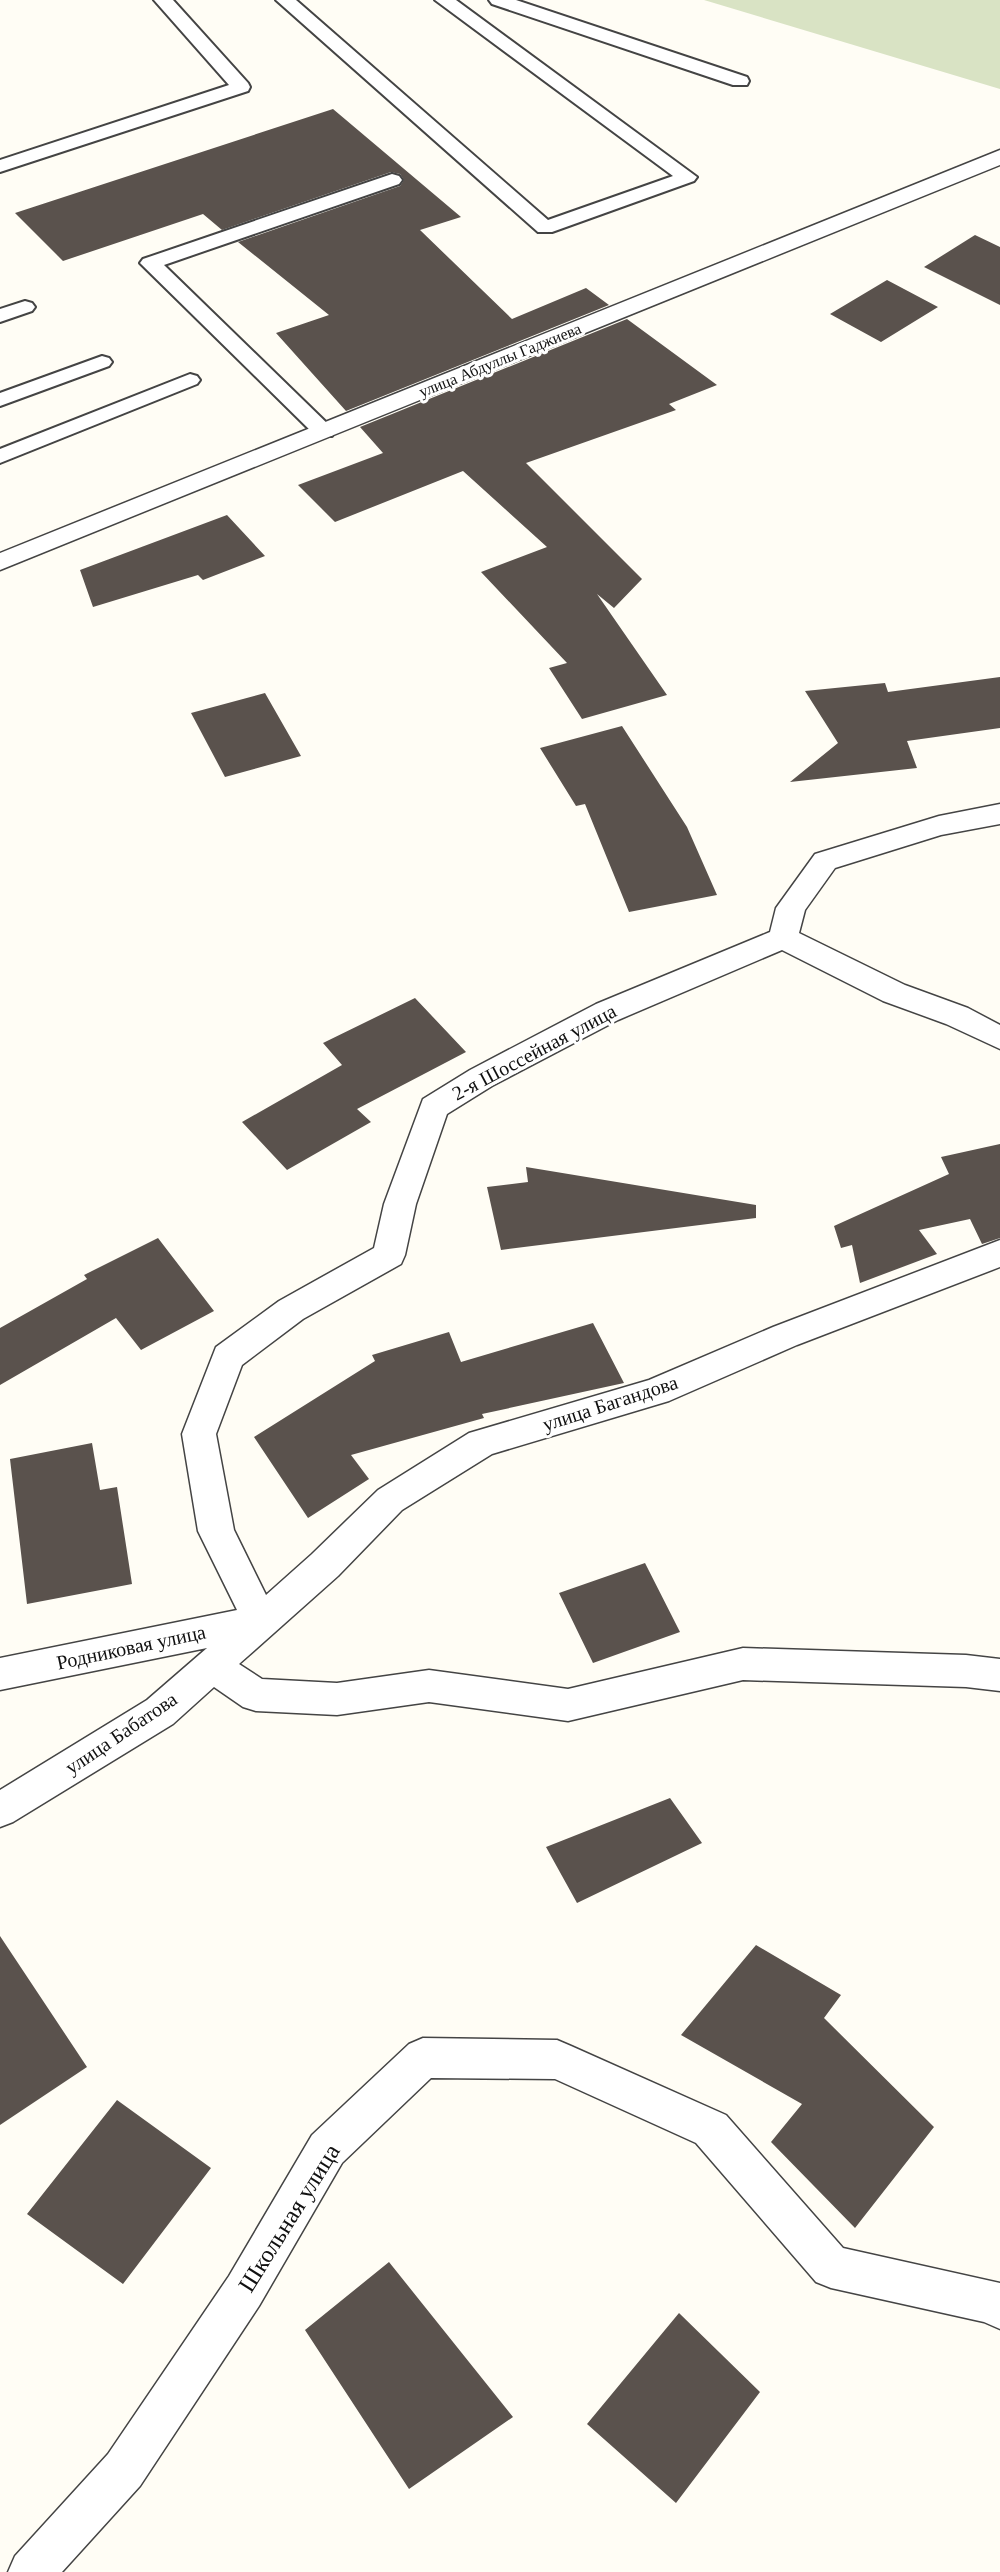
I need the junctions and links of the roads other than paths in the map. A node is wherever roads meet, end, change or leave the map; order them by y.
1 (163, 0) edge
2 (285, 0) edge
3 (444, 0) edge
4 (498, 0) edge
5 (740, 81) dead end
6 (1000, 157) edge
7 (0, 166) edge
8 (392, 180) dead end
9 (25, 307) dead end
10 (0, 316) edge
11 (102, 362) dead end
12 (190, 380) dead end
13 (0, 400) edge
14 (324, 431) junction
15 (0, 457) edge
16 (0, 562) edge
17 (1000, 814) edge
18 (783, 938) junction
19 (1000, 1038) edge
20 (1000, 1253) edge
21 (261, 1621) junction
22 (211, 1665) junction
23 (0, 1674) edge
24 (1000, 1675) edge
25 (0, 1810) edge
26 (1000, 2308) edge
27 (31, 2572) edge

1 - 7 lane
2 - 3 lane
4 - 5 lane
6 - 14 street, улица Абдуллы Гаджиева
8 - 14 lane
9 - 10 lane
11 - 13 lane
12 - 15 lane
14 - 16 street, улица Абдуллы Гаджиева
17 - 18 street
18 - 19 street
18 - 21 street, 2-я Шоссейная улица
20 - 21 street, улица Багандова
21 - 22 street, улица Бабатова
21 - 23 street, Родниковая улица
22 - 24 street
22 - 25 street, улица Бабатова
26 - 27 street, Школьная улица

